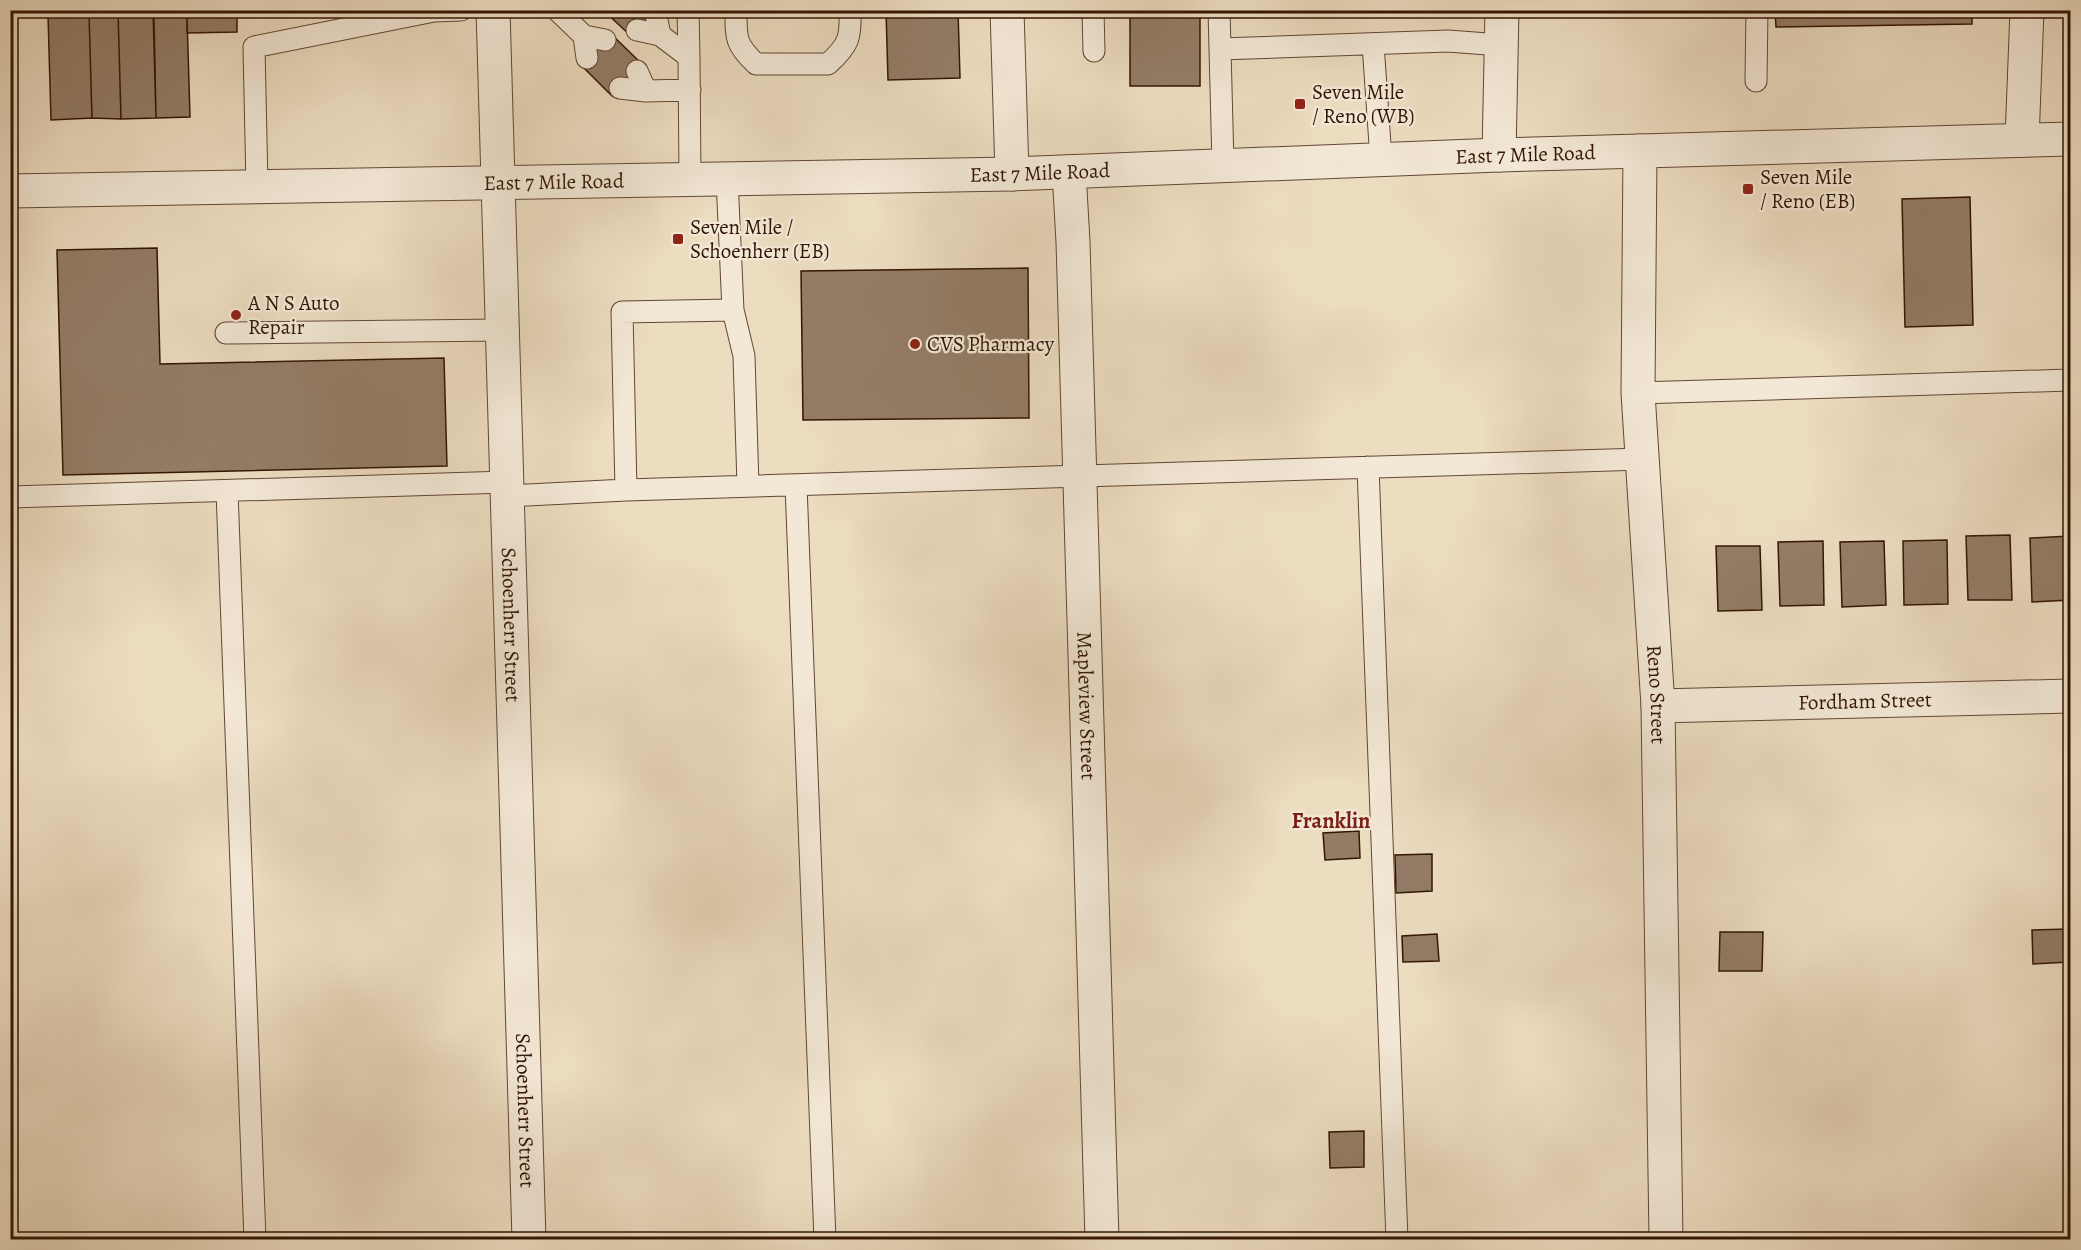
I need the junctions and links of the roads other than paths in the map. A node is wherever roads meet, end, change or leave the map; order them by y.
1 (460, 10) edge
2 (493, 10) edge
3 (557, 10) edge
4 (655, 10) edge
5 (688, 10) edge
6 (736, 10) edge
7 (850, 10) edge
8 (1007, 10) edge
9 (1094, 10) edge
10 (1219, 10) edge
11 (1502, 10) edge
12 (1757, 10) edge
13 (2027, 10) edge
14 (637, 30) dead end
15 (660, 35) junction
16 (584, 36) junction
17 (605, 40) dead end
18 (1372, 44) junction
19 (1501, 45) junction
20 (1220, 49) junction
21 (1094, 51) dead end
22 (587, 57) dead end
23 (689, 57) junction
24 (637, 71) dead end
25 (1756, 81) dead end
26 (620, 88) dead end
27 (690, 90) junction
28 (646, 91) junction
29 (2070, 139) edge
30 (2022, 140) junction
31 (1640, 151) junction
32 (1498, 155) junction
33 (1381, 159) junction
34 (1223, 165) junction
35 (1069, 172) junction
36 (1012, 174) junction
37 (690, 179) junction
38 (727, 179) junction
39 (498, 183) junction
40 (257, 186) junction
41 (10, 191) edge
42 (733, 310) junction
43 (502, 330) junction
44 (226, 333) dead end
45 (2070, 380) edge
46 (1638, 393) junction
47 (1643, 459) junction
48 (1368, 467) junction
49 (1080, 476) junction
50 (796, 485) junction
51 (748, 486) junction
52 (507, 489) junction
53 (227, 490) junction
54 (626, 490) junction
55 (10, 497) edge
56 (2070, 696) edge
57 (1658, 706) junction
58 (255, 1239) edge
59 (529, 1239) edge
60 (825, 1239) edge
61 (1102, 1239) edge
62 (1397, 1239) edge
63 (1666, 1239) edge

1 - 40 lane
2 - 39 street, Schoenherr Street
3 - 16 lane
4 - 15 lane
5 - 23 lane
6 - 7 lane
8 - 36 street
9 - 21 lane
10 - 20 lane
11 - 19 street
12 - 25 lane
13 - 30 street
14 - 15 lane
15 - 23 lane
16 - 17 lane
16 - 22 lane
18 - 19 lane
18 - 20 lane
18 - 33 lane
19 - 32 street
20 - 34 lane
23 - 27 lane
24 - 28 lane
26 - 28 lane
27 - 28 lane
27 - 37 lane
29 - 30 street, East 7 Mile Road
30 - 31 street, East 7 Mile Road
31 - 32 street, East 7 Mile Road
31 - 46 street, Reno Street
32 - 33 street, East 7 Mile Road
33 - 34 street, East 7 Mile Road
34 - 35 street, East 7 Mile Road
35 - 36 street, East 7 Mile Road
35 - 49 street, Mapleview Street
36 - 38 street, East 7 Mile Road
37 - 38 street, East 7 Mile Road
37 - 39 street, East 7 Mile Road
38 - 42 lane
39 - 40 street, East 7 Mile Road
39 - 43 street, Schoenherr Street
40 - 41 street, East 7 Mile Road
42 - 51 lane
42 - 54 lane
43 - 44 lane
43 - 52 street, Schoenherr Street
45 - 46 lane
46 - 47 street, Reno Street
47 - 48 lane
47 - 57 street, Reno Street
48 - 49 lane
48 - 62 lane
49 - 50 lane
49 - 61 street, Mapleview Street
50 - 51 lane
50 - 60 lane
51 - 54 lane
52 - 53 lane
52 - 54 lane
52 - 59 street, Schoenherr Street
53 - 55 lane
53 - 58 lane
56 - 57 street, Fordham Street
57 - 63 street, Reno Street

